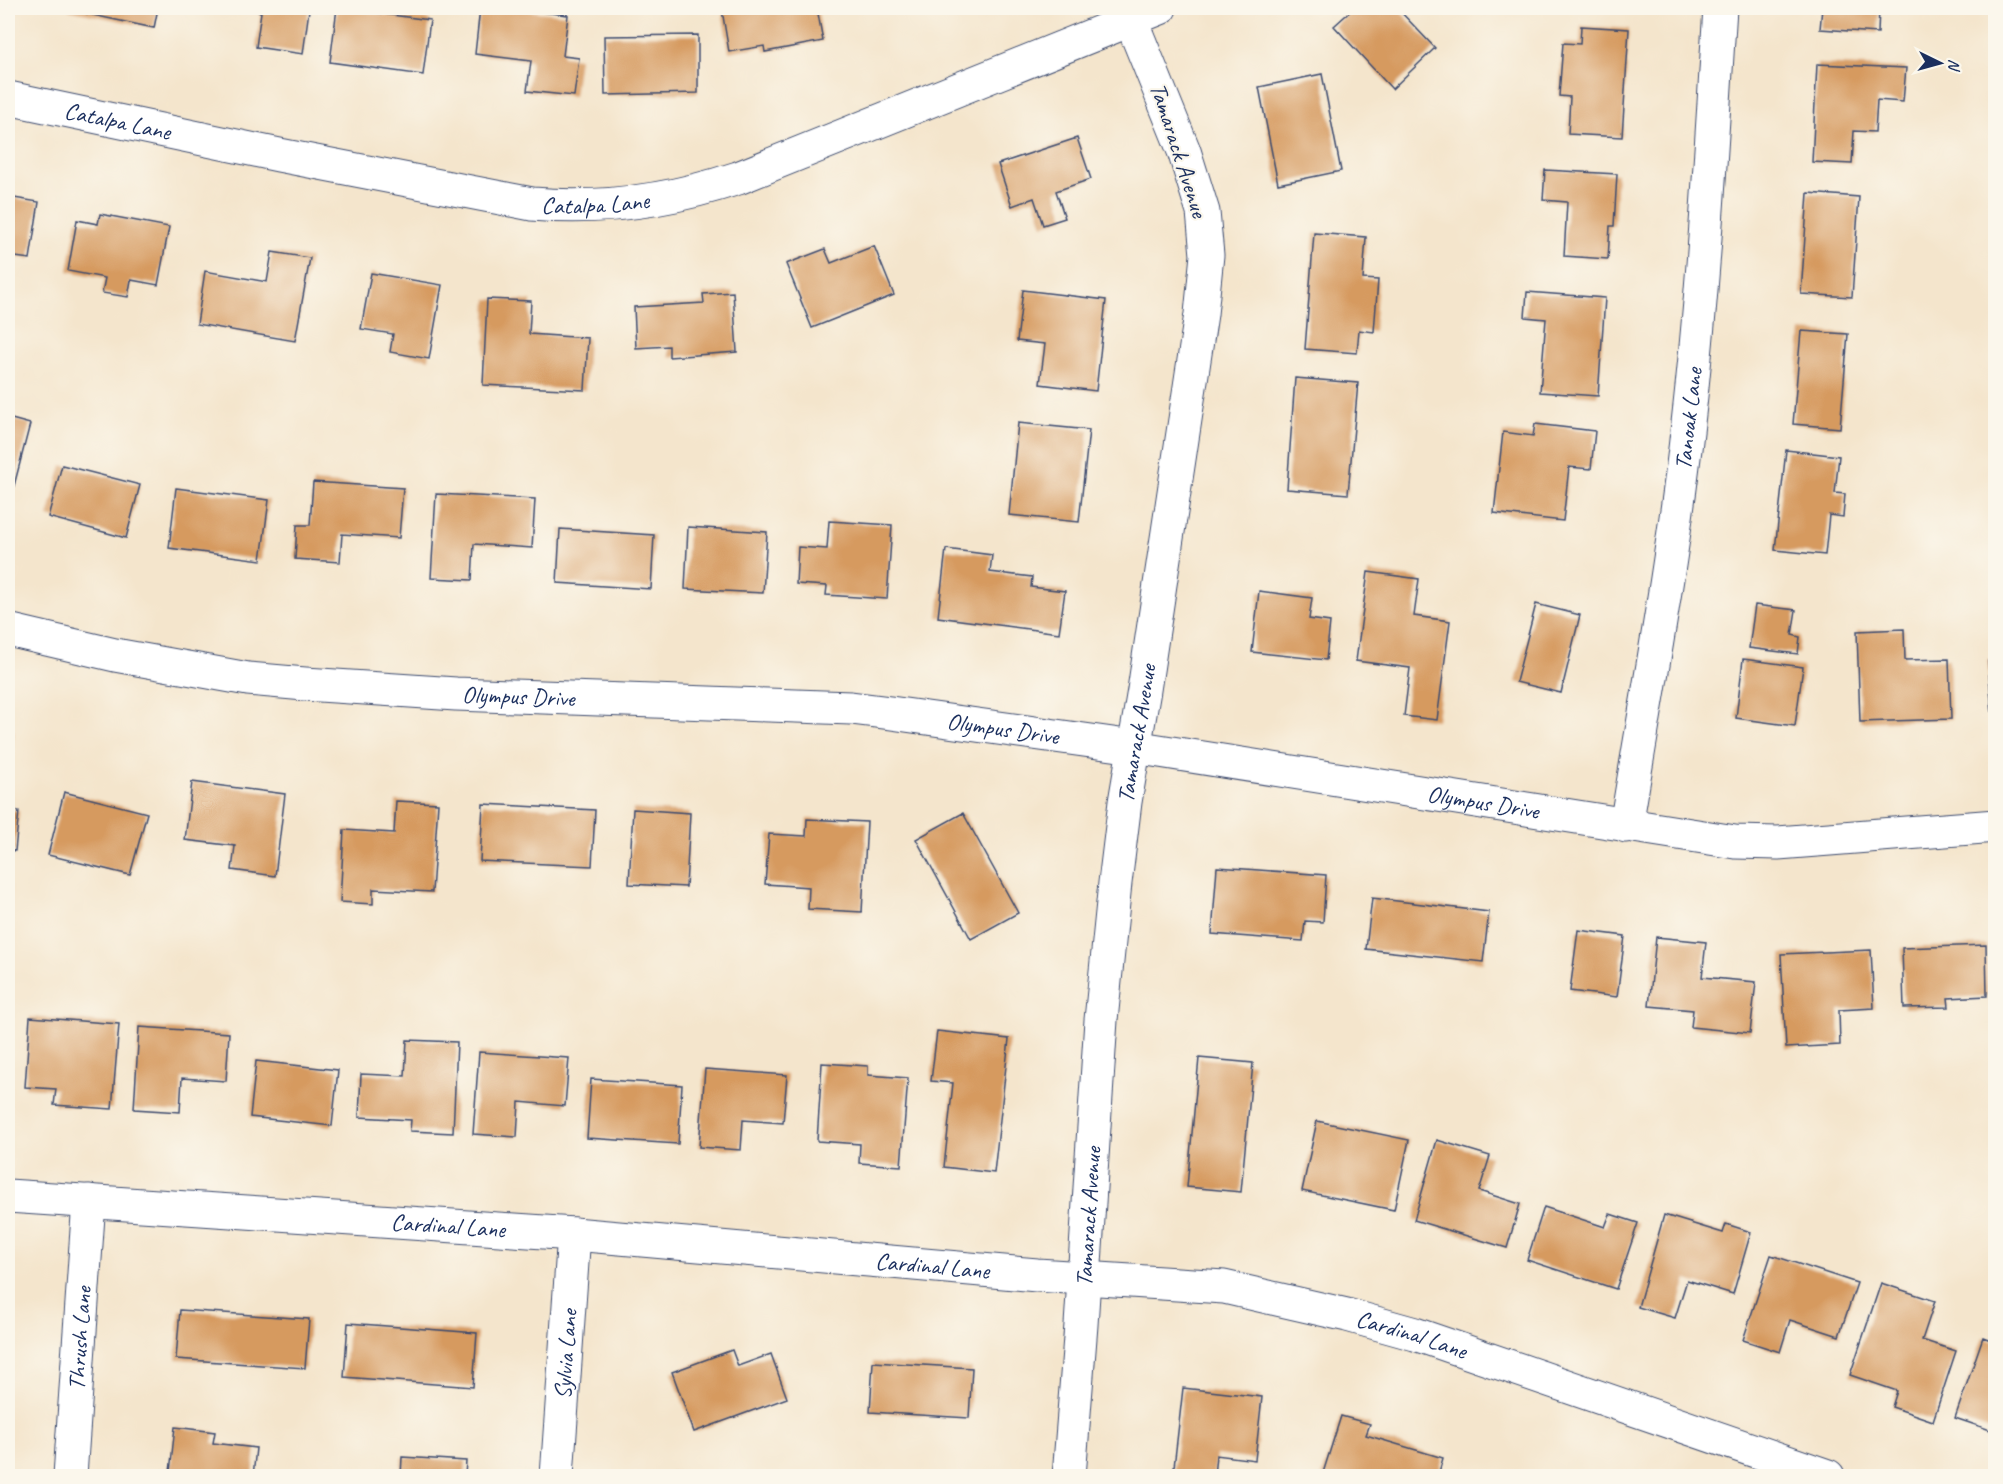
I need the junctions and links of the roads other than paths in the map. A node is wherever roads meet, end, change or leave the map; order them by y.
1 (1720, 8) edge
2 (1139, 11) edge
3 (8, 98) edge
4 (8, 630) edge
5 (1134, 747) junction
6 (1626, 826) junction
7 (1995, 826) edge
8 (8, 1196) edge
9 (89, 1201) junction
10 (574, 1234) junction
11 (1084, 1279) junction
12 (70, 1476) edge
13 (557, 1476) edge
14 (1069, 1476) edge
15 (1828, 1476) edge

1 - 6 street, Tanoak Lane
2 - 3 street, Catalpa Lane
2 - 5 street, Tamarack Avenue
4 - 5 street, Olympus Drive
5 - 6 street, Olympus Drive
5 - 11 street, Tamarack Avenue
6 - 7 street, Olympus Drive
8 - 9 street, Cardinal Lane
9 - 10 street, Cardinal Lane
9 - 12 street, Thrush Lane
10 - 11 street, Cardinal Lane
10 - 13 street, Sylvia Lane
11 - 14 street, Tamarack Avenue
11 - 15 street, Cardinal Lane

